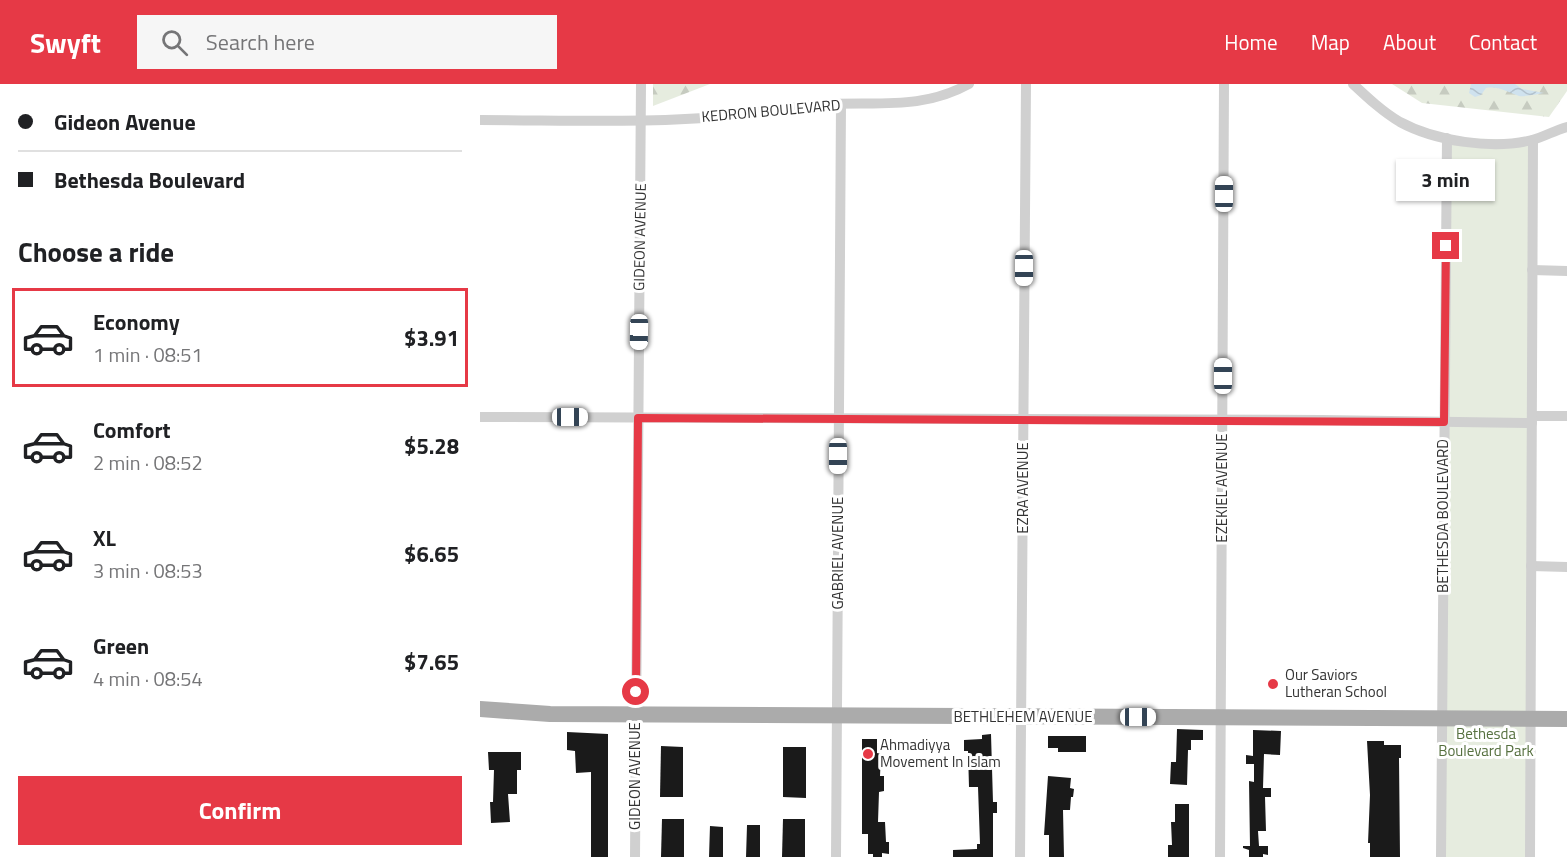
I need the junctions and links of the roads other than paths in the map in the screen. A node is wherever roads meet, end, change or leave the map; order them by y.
1 (641, 84) edge
2 (969, 84) edge
3 (1026, 84) edge
4 (1224, 84) edge
5 (1353, 84) edge
6 (841, 104) junction
7 (480, 120) edge
8 (641, 120) junction
9 (1567, 127) edge
10 (1447, 138) junction
11 (1533, 140) junction
12 (1532, 270) junction
13 (1567, 271) edge
14 (1567, 416) edge
15 (480, 417) edge
16 (638, 418) junction
17 (839, 418) junction
18 (1023, 419) junction
19 (1222, 420) junction
20 (1532, 420) junction
21 (1444, 422) junction
22 (1531, 566) junction
23 (1567, 567) edge
24 (480, 709) edge
25 (636, 715) junction
26 (837, 716) junction
27 (1021, 717) junction
28 (1221, 717) junction
29 (1442, 718) junction
30 (1530, 719) junction
31 (1567, 719) edge
32 (635, 857) edge
33 (836, 857) edge
34 (1020, 857) edge
35 (1220, 857) edge
36 (1442, 857) edge
37 (1530, 857) edge

1 - 8 street, GIDEON AVENUE
2 - 6 street, KEDRON BOULEVARD
3 - 18 street, EZRA AVENUE
4 - 19 street, EZEKIEL AVENUE
5 - 10 street
6 - 8 street, KEDRON BOULEVARD
6 - 17 street, GABRIEL AVENUE
7 - 8 street, KEDRON BOULEVARD
8 - 16 street, GIDEON AVENUE
9 - 11 street
10 - 11 street
10 - 21 street, BETHESDA BOULEVARD
11 - 12 street
12 - 13 street
12 - 20 street
14 - 20 street
15 - 16 street
16 - 17 street
16 - 25 street, GIDEON AVENUE
17 - 18 street
17 - 26 street, GABRIEL AVENUE
18 - 19 street
18 - 27 street, EZRA AVENUE
19 - 21 street
19 - 28 street, EZEKIEL AVENUE
20 - 21 street
20 - 22 street
21 - 29 street, BETHESDA BOULEVARD
22 - 23 street
22 - 30 street
24 - 25 main road, BETHLEHEM AVENUE
25 - 26 main road, BETHLEHEM AVENUE
25 - 32 street, GIDEON AVENUE
26 - 27 main road, BETHLEHEM AVENUE
26 - 33 street, GABRIEL AVENUE
27 - 28 main road, BETHLEHEM AVENUE
27 - 34 street, EZRA AVENUE
28 - 29 main road, BETHLEHEM AVENUE
28 - 35 street, EZEKIEL AVENUE
29 - 30 main road, BETHLEHEM AVENUE
29 - 36 street, BETHESDA BOULEVARD
30 - 31 main road, BETHLEHEM AVENUE
30 - 37 street

